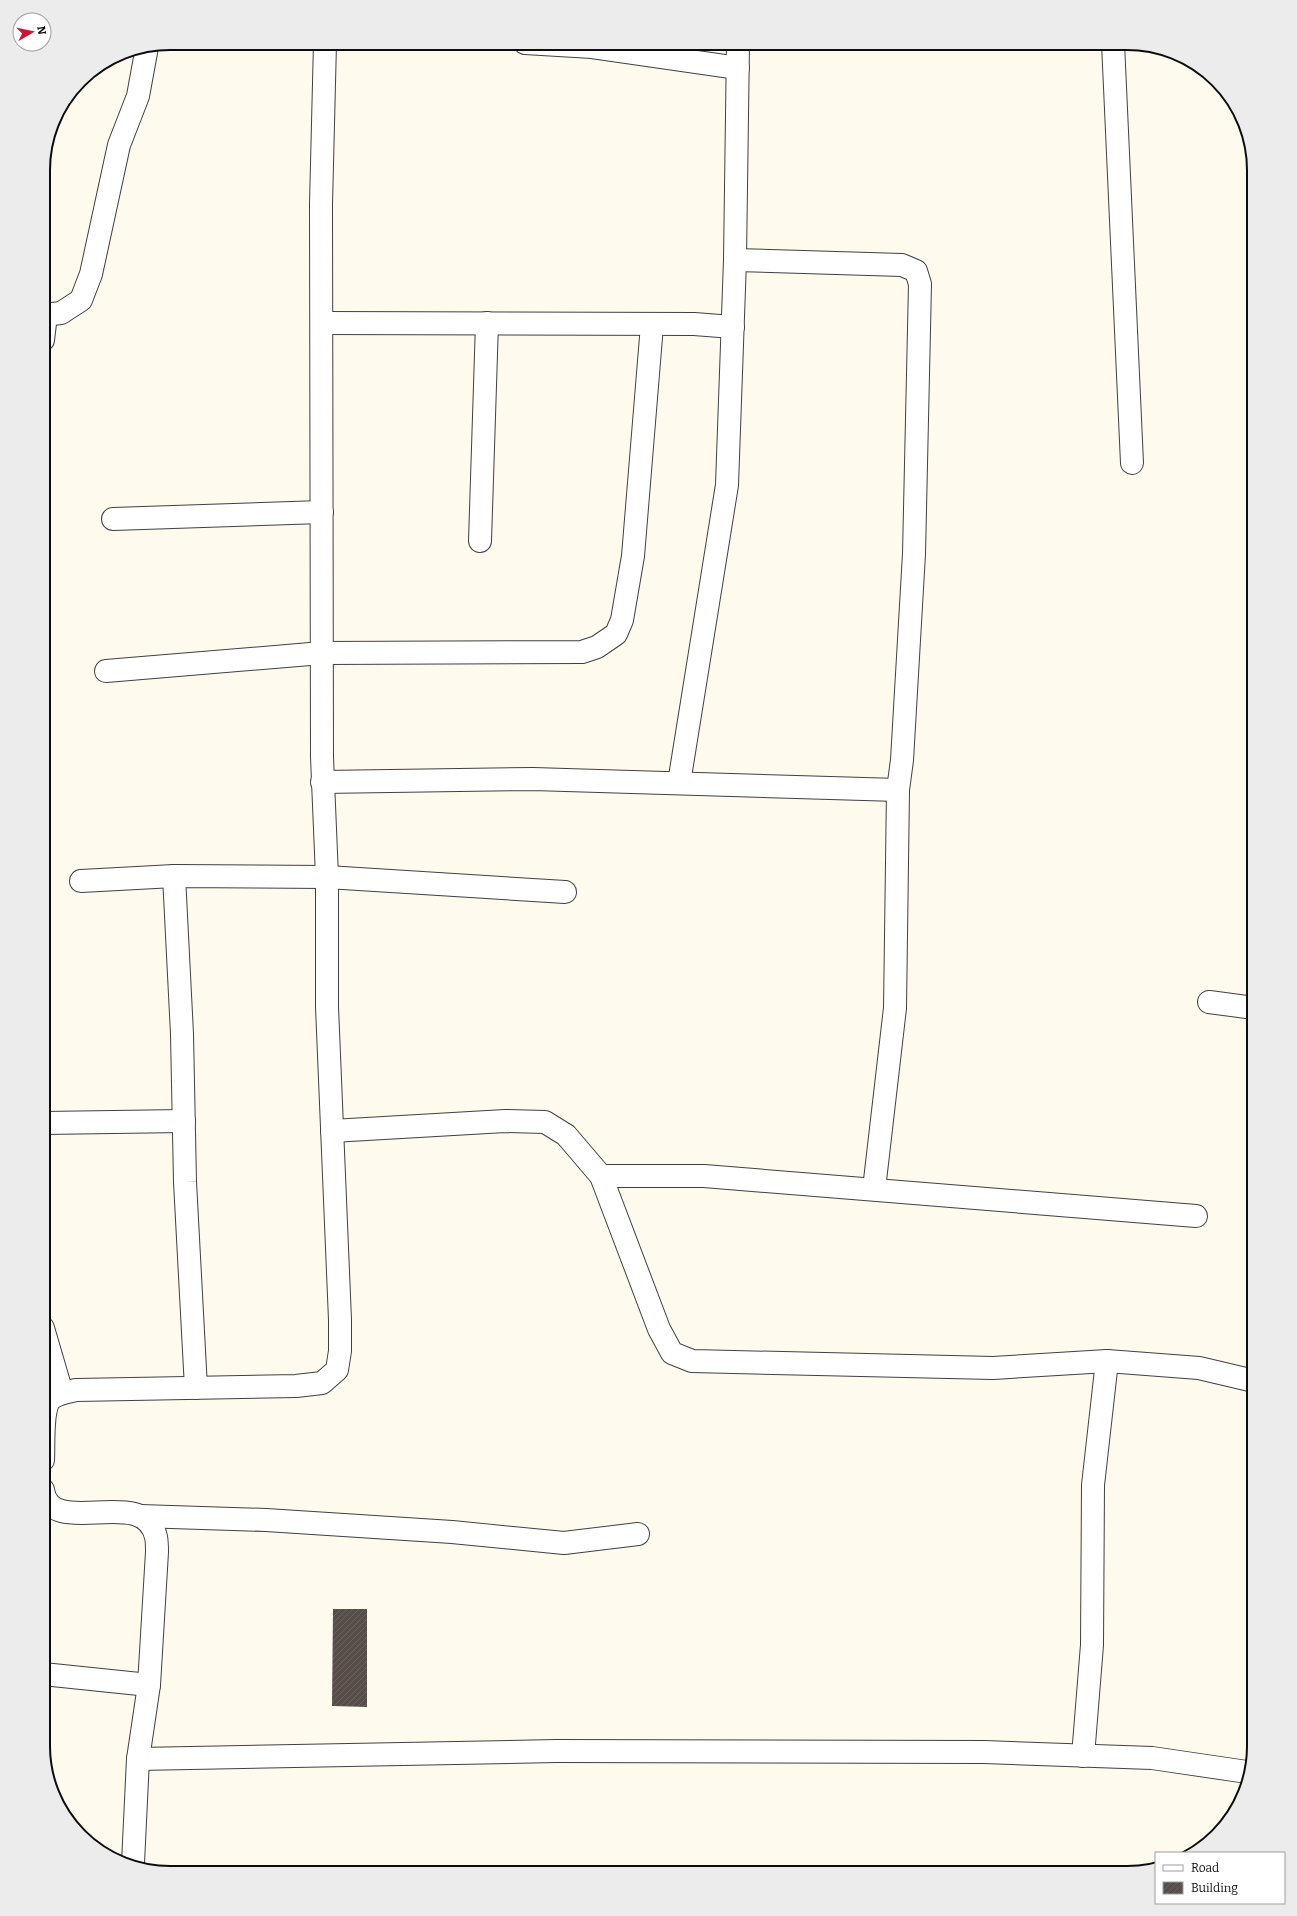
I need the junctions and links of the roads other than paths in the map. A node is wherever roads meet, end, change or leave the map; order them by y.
1 (324, 50) edge
2 (607, 50) edge
3 (738, 50) edge
4 (1113, 50) edge
5 (146, 53) edge
6 (738, 68) junction
7 (735, 260) junction
8 (50, 314) edge
9 (322, 322) junction
10 (487, 323) junction
11 (652, 325) junction
12 (733, 327) junction
13 (1132, 463) dead end
14 (322, 512) junction
15 (113, 519) dead end
16 (480, 541) dead end
17 (322, 653) junction
18 (106, 671) dead end
19 (322, 782) junction
20 (679, 783) junction
21 (898, 790) junction
22 (174, 876) junction
23 (327, 877) junction
24 (81, 881) dead end
25 (565, 892) dead end
26 (1209, 1002) dead end
27 (1247, 1007) edge
28 (184, 1121) junction
29 (50, 1124) edge
30 (332, 1131) junction
31 (601, 1176) junction
32 (874, 1189) junction
33 (1196, 1216) dead end
34 (50, 1352) edge
35 (1107, 1361) junction
36 (1247, 1379) edge
37 (196, 1388) junction
38 (62, 1392) junction
39 (50, 1401) edge
40 (50, 1505) edge
41 (140, 1516) junction
42 (638, 1534) dead end
43 (50, 1675) edge
44 (149, 1685) junction
45 (1083, 1756) junction
46 (138, 1759) junction
47 (1244, 1772) edge
48 (133, 1861) edge

1 - 9 street
2 - 6 street
3 - 6 street
4 - 13 street
5 - 8 street
6 - 7 street
7 - 12 street
7 - 21 street
9 - 10 street
9 - 14 street
10 - 11 street
10 - 16 street
11 - 12 street
11 - 17 street
12 - 20 street
14 - 15 street
14 - 17 street
17 - 18 street
17 - 19 street
19 - 20 street
19 - 23 street
20 - 21 street
21 - 32 street
22 - 23 street
22 - 24 street
22 - 28 street
23 - 25 street
23 - 30 street
26 - 27 street
28 - 29 street
28 - 37 street
30 - 31 street
30 - 37 street
31 - 32 street
31 - 35 street
32 - 33 street
34 - 38 street
35 - 36 street
35 - 45 street
37 - 38 street
38 - 39 street
40 - 41 street
41 - 42 street
41 - 44 street
43 - 44 street
44 - 46 street
45 - 46 street
45 - 47 street
46 - 48 street

